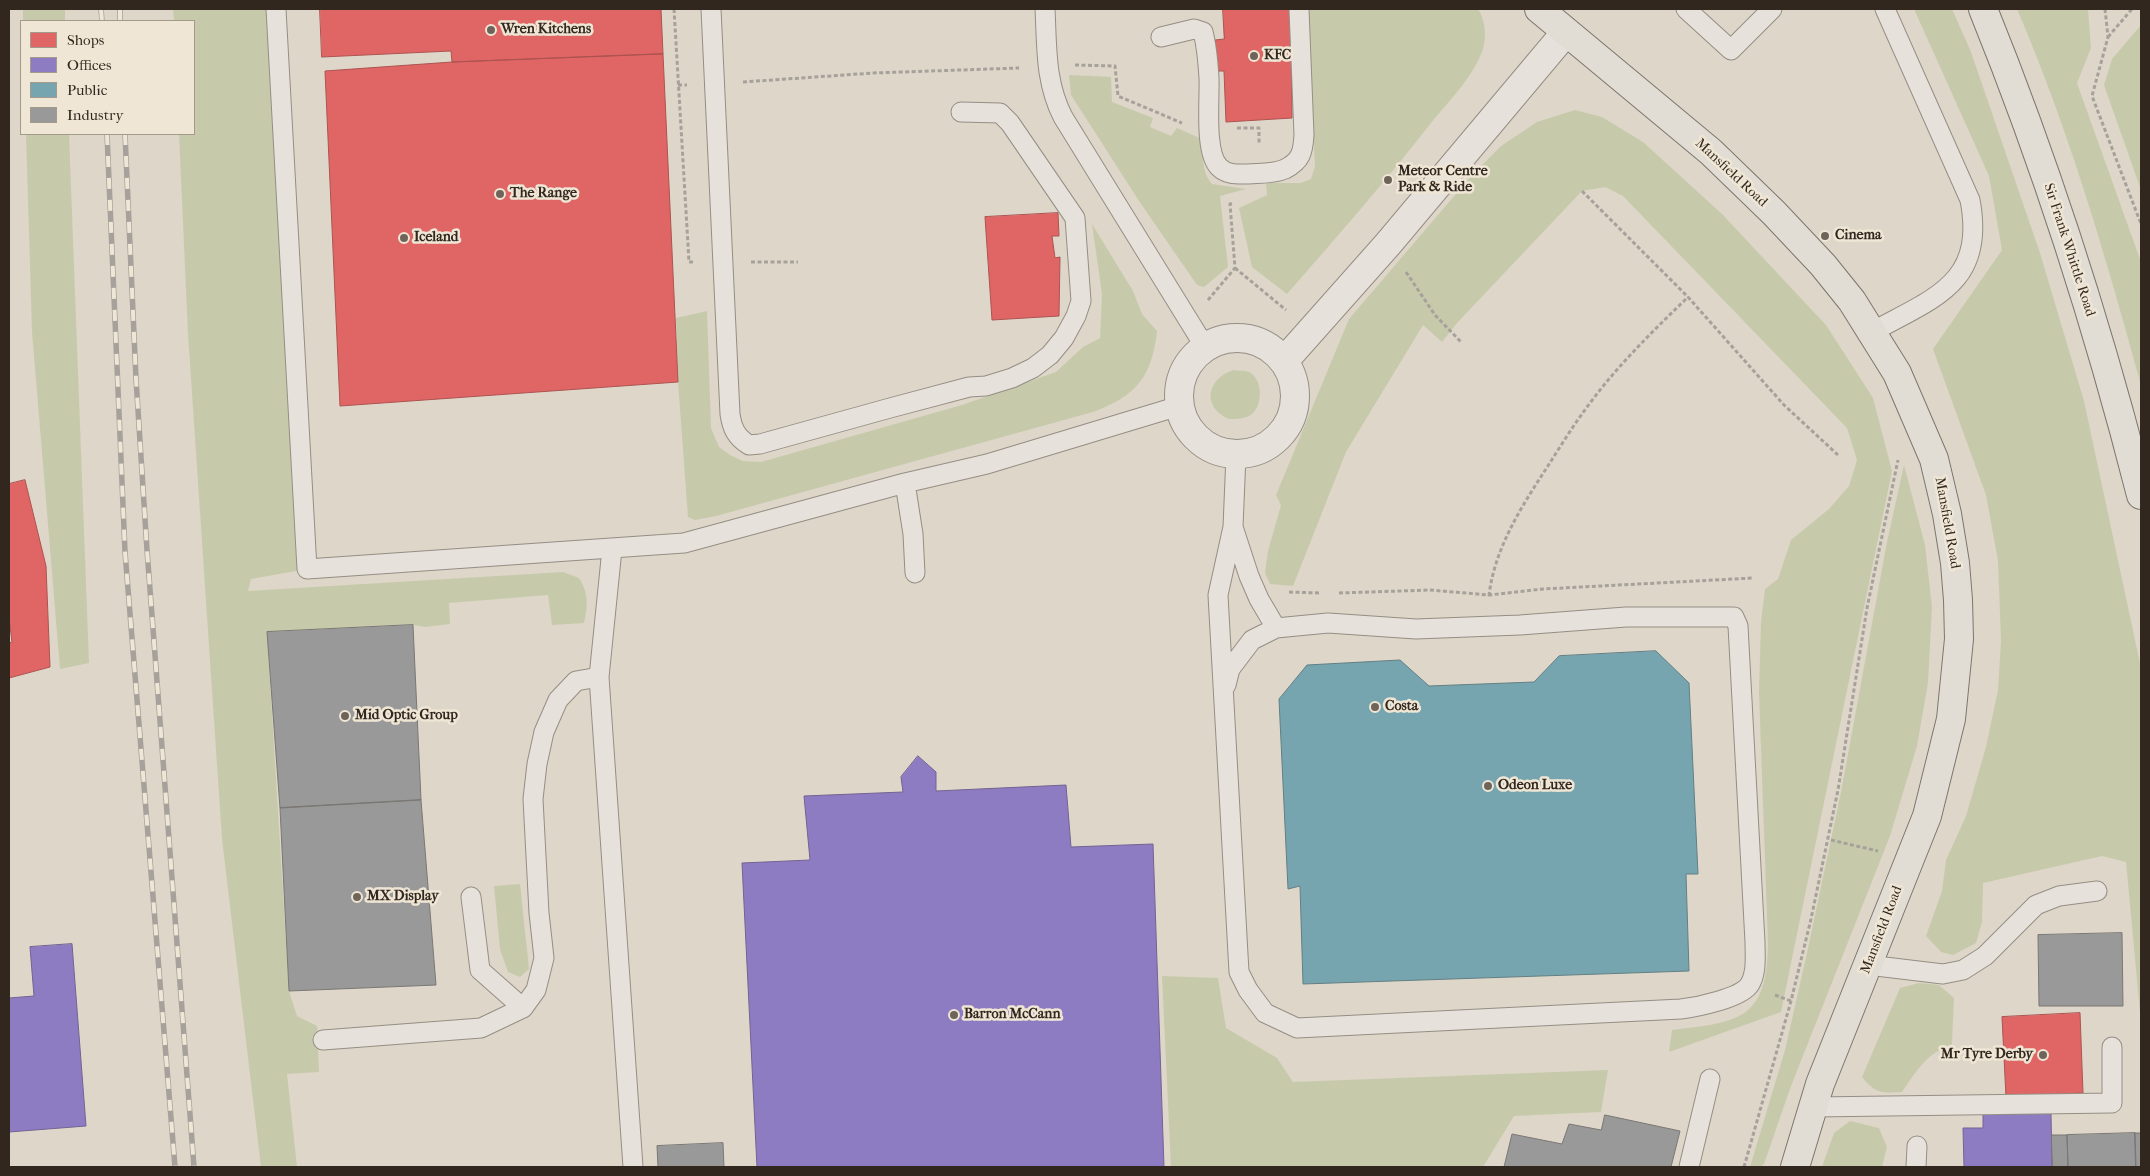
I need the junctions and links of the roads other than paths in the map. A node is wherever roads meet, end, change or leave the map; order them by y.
1 (276, 9) edge
2 (711, 9) edge
3 (1045, 9) edge
4 (1299, 9) edge
5 (1539, 9) edge
6 (1686, 9) edge
7 (1772, 9) edge
8 (1885, 9) edge
9 (1983, 9) edge
10 (1566, 32) junction
11 (1161, 38) dead end
12 (961, 112) dead end
13 (1872, 332) junction
14 (1205, 347) junction
15 (1284, 360) junction
16 (1179, 406) junction
17 (1236, 455) junction
18 (905, 483) junction
19 (2141, 495) edge
20 (1233, 527) junction
21 (612, 549) junction
22 (916, 573) dead end
23 (1276, 628) junction
24 (598, 677) junction
25 (1224, 693) junction
26 (2097, 891) dead end
27 (471, 897) dead end
28 (1868, 965) junction
29 (523, 1008) junction
30 (323, 1040) dead end
31 (2112, 1047) dead end
32 (1710, 1079) dead end
33 (1814, 1107) junction
34 (1917, 1146) dead end
35 (633, 1167) edge
36 (1689, 1167) edge
37 (1795, 1167) edge
38 (1916, 1167) edge

1 - 21 lane
2 - 12 lane
3 - 14 lane
4 - 11 lane
5 - 10 main road, Mansfield Road
6 - 7 lane
8 - 13 lane
9 - 19 main road, Sir Frank Whittle Road
10 - 13 main road, Mansfield Road
10 - 15 street
13 - 28 main road, Mansfield Road
14 - 15 street
14 - 16 street
15 - 17 street
16 - 17 street
16 - 18 lane
17 - 20 lane
18 - 21 lane
18 - 22 lane
20 - 23 lane
20 - 25 lane
21 - 24 lane
23 - 25 lane
23 - 25 lane
24 - 29 lane
24 - 35 lane
26 - 28 lane
27 - 29 lane
28 - 33 main road, Mansfield Road
29 - 30 lane
31 - 33 lane
32 - 36 lane
33 - 37 main road, Mansfield Road
34 - 38 lane

